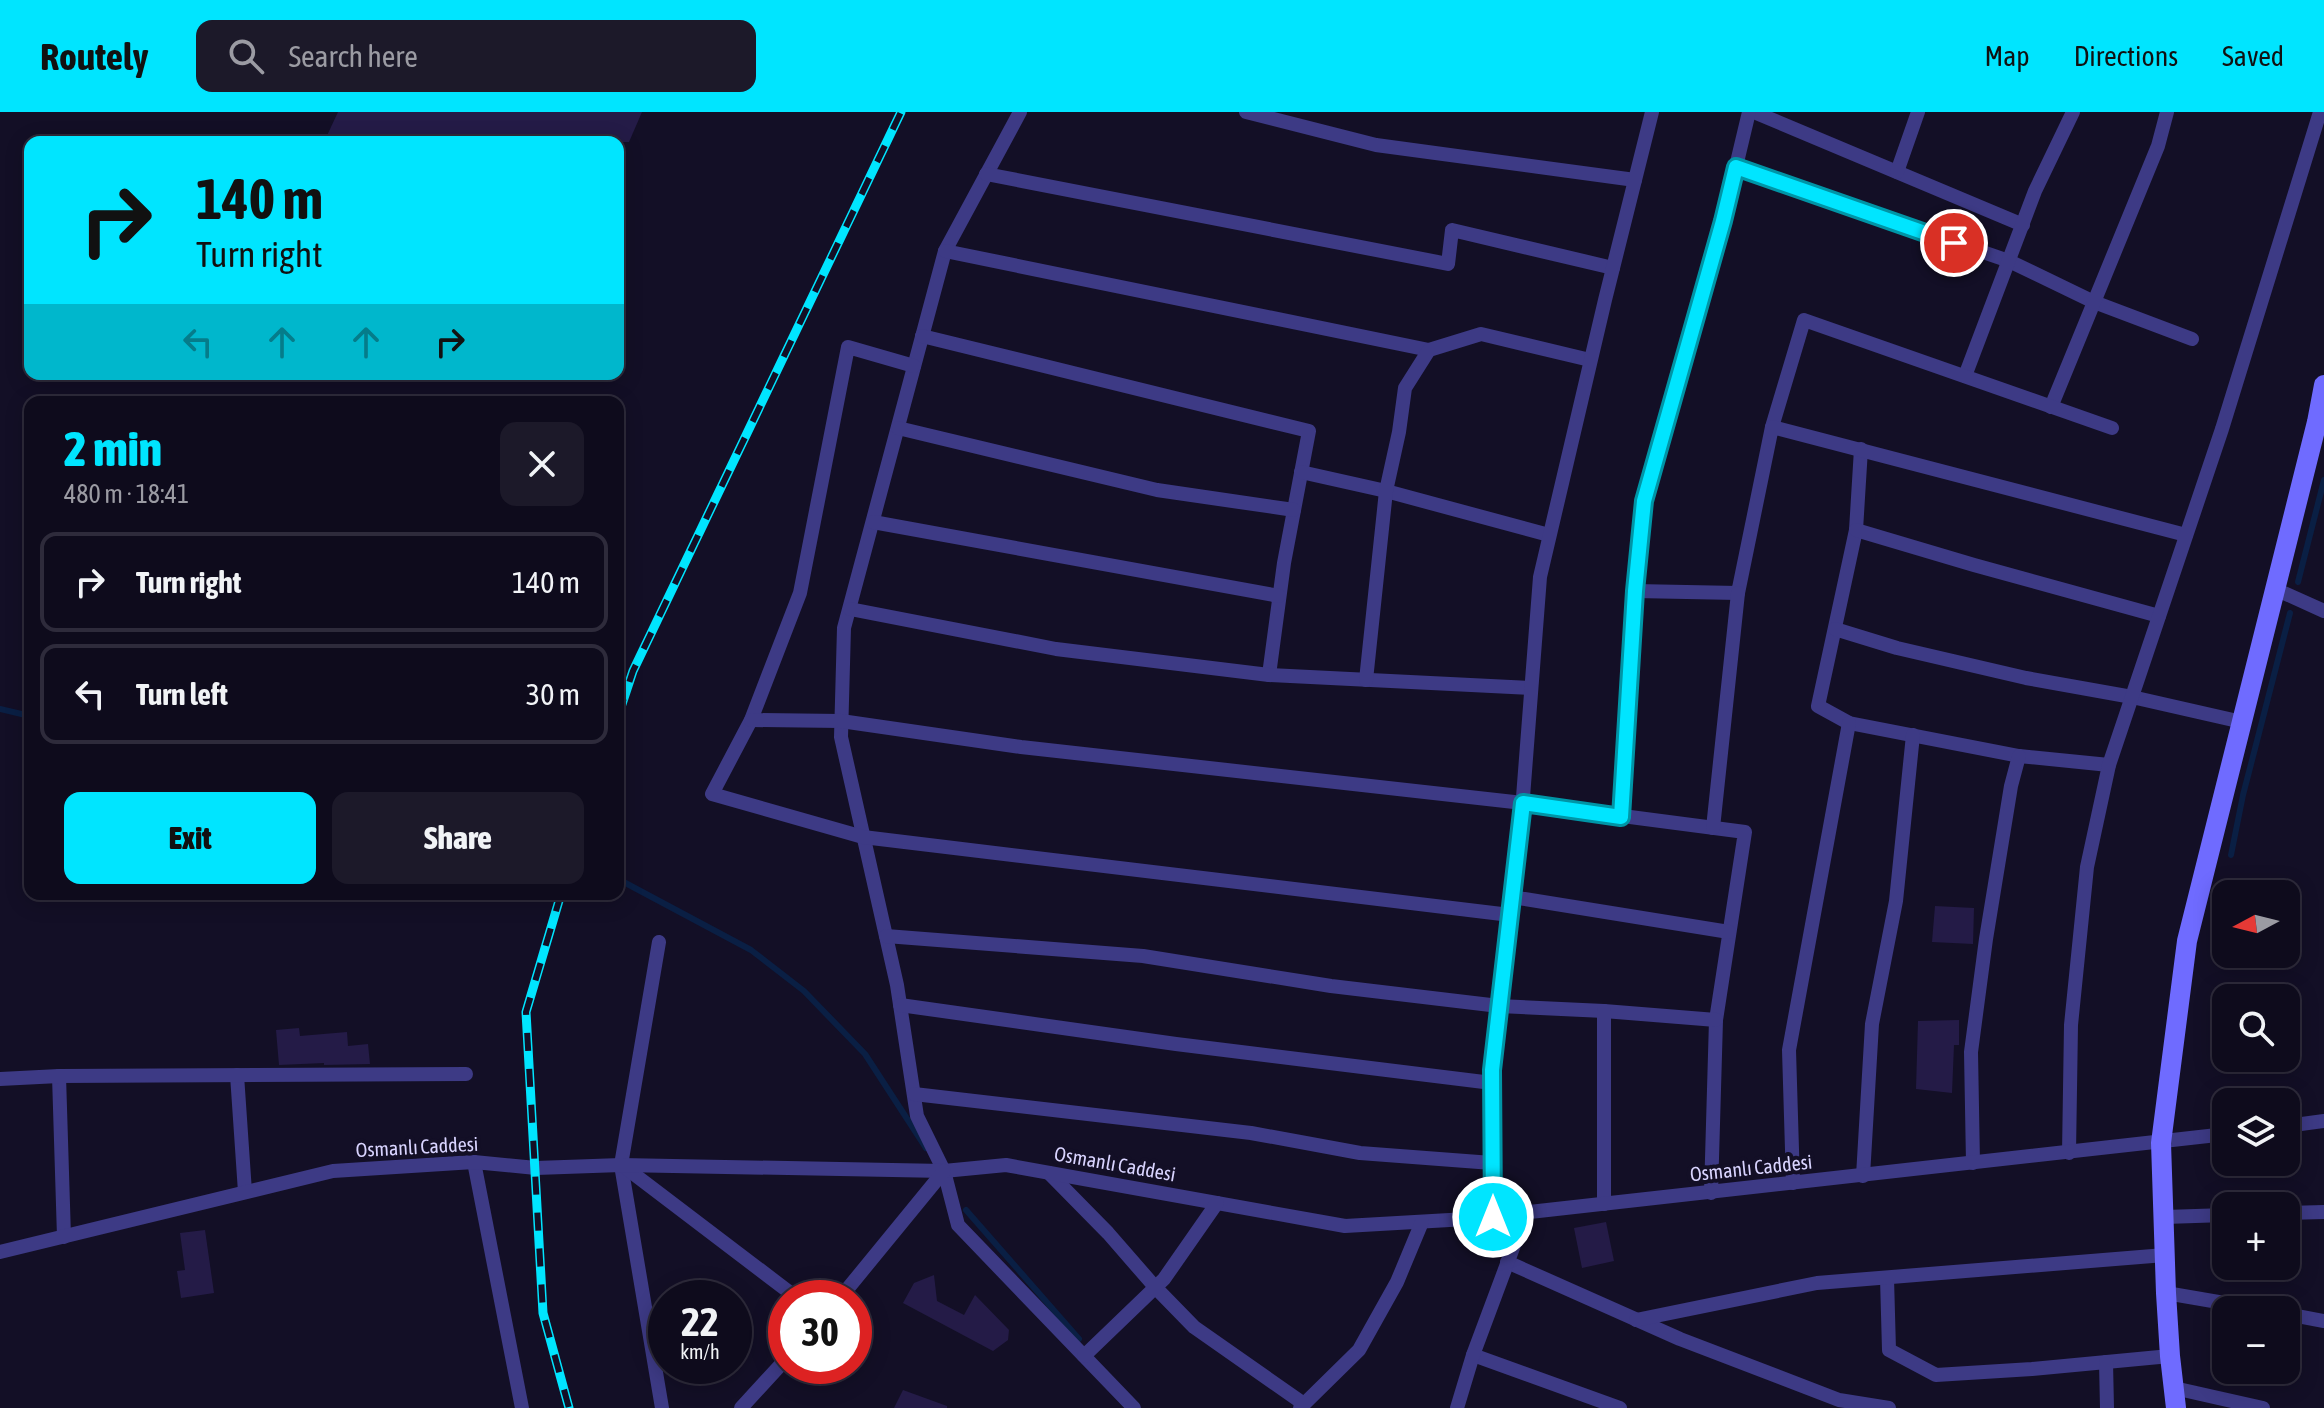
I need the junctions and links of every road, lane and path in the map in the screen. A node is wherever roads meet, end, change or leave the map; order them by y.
1 (1020, 112) edge
2 (1246, 112) edge
3 (1652, 112) edge
4 (1751, 112) edge
5 (1918, 112) edge
6 (2073, 112) edge
7 (2167, 112) edge
8 (2320, 112) edge
9 (1736, 167) junction
10 (1897, 172) junction
11 (986, 174) junction
12 (1635, 180) junction
13 (2023, 225) junction
14 (945, 251) junction
15 (2009, 261) junction
16 (1613, 268) junction
17 (2094, 302) junction
18 (922, 336) junction
19 (2192, 339) dead end
20 (1429, 350) junction
21 (1590, 360) junction
22 (914, 366) junction
23 (1965, 376) junction
24 (2323, 399) edge
25 (2051, 407) junction
26 (1772, 427) junction
27 (898, 428) junction
28 (2112, 428) dead end
29 (1861, 449) junction
30 (1301, 472) junction
31 (1386, 491) junction
32 (1294, 510) junction
33 (873, 522) junction
34 (1856, 530) junction
35 (1549, 535) junction
36 (2186, 535) junction
37 (2275, 589) junction
38 (1635, 591) junction
39 (1738, 593) junction
40 (1279, 596) junction
41 (850, 609) junction
42 (2324, 611) edge
43 (2159, 616) junction
44 (1835, 629) junction
45 (1269, 675) junction
46 (1366, 680) junction
47 (1531, 688) junction
48 (2132, 697) junction
49 (751, 720) junction
50 (841, 721) junction
51 (2242, 722) junction
52 (1849, 723) junction
53 (1913, 735) junction
54 (2019, 756) junction
55 (2109, 765) junction
56 (1523, 803) junction
57 (1621, 817) junction
58 (1713, 828) junction
59 (863, 837) junction
60 (1512, 897) junction
61 (1510, 915) junction
62 (1729, 932) junction
63 (886, 936) junction
64 (659, 942) dead end
65 (900, 1005) junction
66 (1499, 1006) junction
67 (1604, 1011) junction
68 (1716, 1020) junction
69 (466, 1074) dead end
70 (237, 1075) junction
71 (59, 1076) junction
72 (0, 1079) edge
73 (1492, 1083) junction
74 (914, 1094) junction
75 (2324, 1121) edge
76 (2300, 1124) edge
77 (2212, 1136) edge
78 (2161, 1143) junction
79 (2069, 1153) junction
80 (474, 1162) junction
81 (1492, 1163) junction
82 (1973, 1163) junction
83 (621, 1165) junction
84 (944, 1171) junction
85 (1049, 1173) junction
86 (1863, 1176) junction
87 (1793, 1183) junction
88 (245, 1192) junction
89 (1711, 1193) junction
90 (1217, 1203) junction
91 (1604, 1204) junction
92 (2324, 1212) edge
93 (1526, 1213) junction
94 (2300, 1213) edge
95 (2212, 1215) edge
96 (1493, 1217) junction
97 (2165, 1217) junction
98 (1422, 1222) junction
99 (64, 1237) junction
100 (0, 1252) edge
101 (2165, 1255) junction
102 (1507, 1262) junction
103 (1887, 1278) junction
104 (773, 1280) edge
105 (855, 1280) edge
106 (1155, 1287) junction
107 (2166, 1293) junction
108 (2212, 1301) edge
109 (2300, 1317) edge
110 (1636, 1320) junction
111 (2324, 1321) edge
112 (1473, 1355) junction
113 (1084, 1356) junction
114 (2170, 1356) junction
115 (2106, 1362) junction
116 (768, 1379) edge
117 (2175, 1398) edge
118 (1302, 1406) edge
119 (522, 1408) edge
120 (662, 1408) edge
121 (741, 1408) edge
122 (1134, 1408) edge
123 (1457, 1408) edge
124 (1620, 1408) edge
125 (1889, 1408) edge
126 (2107, 1408) edge
127 (2263, 1408) edge

1 - 11 street
2 - 12 street
3 - 12 street
4 - 9 street
4 - 10 street
5 - 10 street
6 - 13 street
7 - 17 street
8 - 36 street
9 - 15 street
9 - 38 street
10 - 13 street
11 - 14 street
11 - 16 street
12 - 16 street
13 - 15 street
14 - 18 street
14 - 20 street
15 - 17 street
15 - 23 street
16 - 21 street
17 - 19 street
17 - 25 street
18 - 22 street
18 - 30 street
20 - 21 street
20 - 31 street
21 - 35 street
22 - 27 street
22 - 49 street
23 - 25 street
23 - 26 street
24 - 37 street
25 - 28 street
26 - 29 street
26 - 39 street
27 - 32 street
27 - 33 street
29 - 34 street
29 - 36 street
30 - 31 street
30 - 32 street
31 - 35 street
31 - 46 street
32 - 40 street
33 - 40 street
33 - 41 street
34 - 43 street
34 - 44 street
35 - 47 street
36 - 43 street
37 - 42 street
37 - 51 street
38 - 39 street
38 - 57 street
39 - 58 street
40 - 45 street
41 - 45 street
41 - 50 street
43 - 48 street
44 - 48 street
44 - 52 street
45 - 46 street
46 - 47 street
47 - 56 street
48 - 51 street
48 - 55 street
49 - 50 street
49 - 59 street
50 - 56 street
50 - 59 street
51 - 78 street
52 - 53 street
52 - 87 street
53 - 54 street
53 - 86 street
54 - 55 street
54 - 82 street
55 - 79 street
56 - 57 street
56 - 60 street
57 - 58 street
58 - 62 street
59 - 61 street
59 - 63 street
60 - 61 street
60 - 62 street
61 - 66 street
62 - 68 street
63 - 65 street
63 - 66 street
64 - 83 street
65 - 73 street
65 - 74 street
66 - 67 street
66 - 73 street
67 - 68 street
67 - 91 street
68 - 89 street
69 - 70 street
70 - 71 street
70 - 88 street
71 - 72 street
71 - 99 street
73 - 81 street
74 - 81 street
74 - 84 street
75 - 76 street
77 - 78 street, Osmanlı Caddesi
78 - 79 street, Osmanlı Caddesi
78 - 97 street
79 - 82 street, Osmanlı Caddesi
80 - 83 street, Osmanlı Caddesi
80 - 88 street, Osmanlı Caddesi
80 - 119 street
81 - 96 street
82 - 86 street, Osmanlı Caddesi
83 - 84 street, Osmanlı Caddesi
83 - 104 street
83 - 120 street
84 - 85 street, Osmanlı Caddesi
84 - 105 street
84 - 113 street
85 - 90 street, Osmanlı Caddesi
85 - 106 street
86 - 87 street, Osmanlı Caddesi
87 - 89 street, Osmanlı Caddesi
88 - 99 street, Osmanlı Caddesi
89 - 91 street, Osmanlı Caddesi
90 - 98 street, Osmanlı Caddesi
90 - 106 street
91 - 93 street, Osmanlı Caddesi
92 - 94 street
93 - 96 street, Osmanlı Caddesi
93 - 102 street
95 - 97 street
96 - 98 street, Osmanlı Caddesi
97 - 101 street
98 - 118 street
99 - 100 street, Osmanlı Caddesi
101 - 103 street
101 - 107 street
102 - 110 street
102 - 112 street
103 - 110 street
103 - 115 street
106 - 113 street
106 - 118 street
107 - 108 street
107 - 114 street
109 - 111 street
110 - 125 street
112 - 123 street
112 - 124 street
113 - 122 street
114 - 115 street
114 - 117 street
115 - 126 street
116 - 121 street
117 - 127 street

